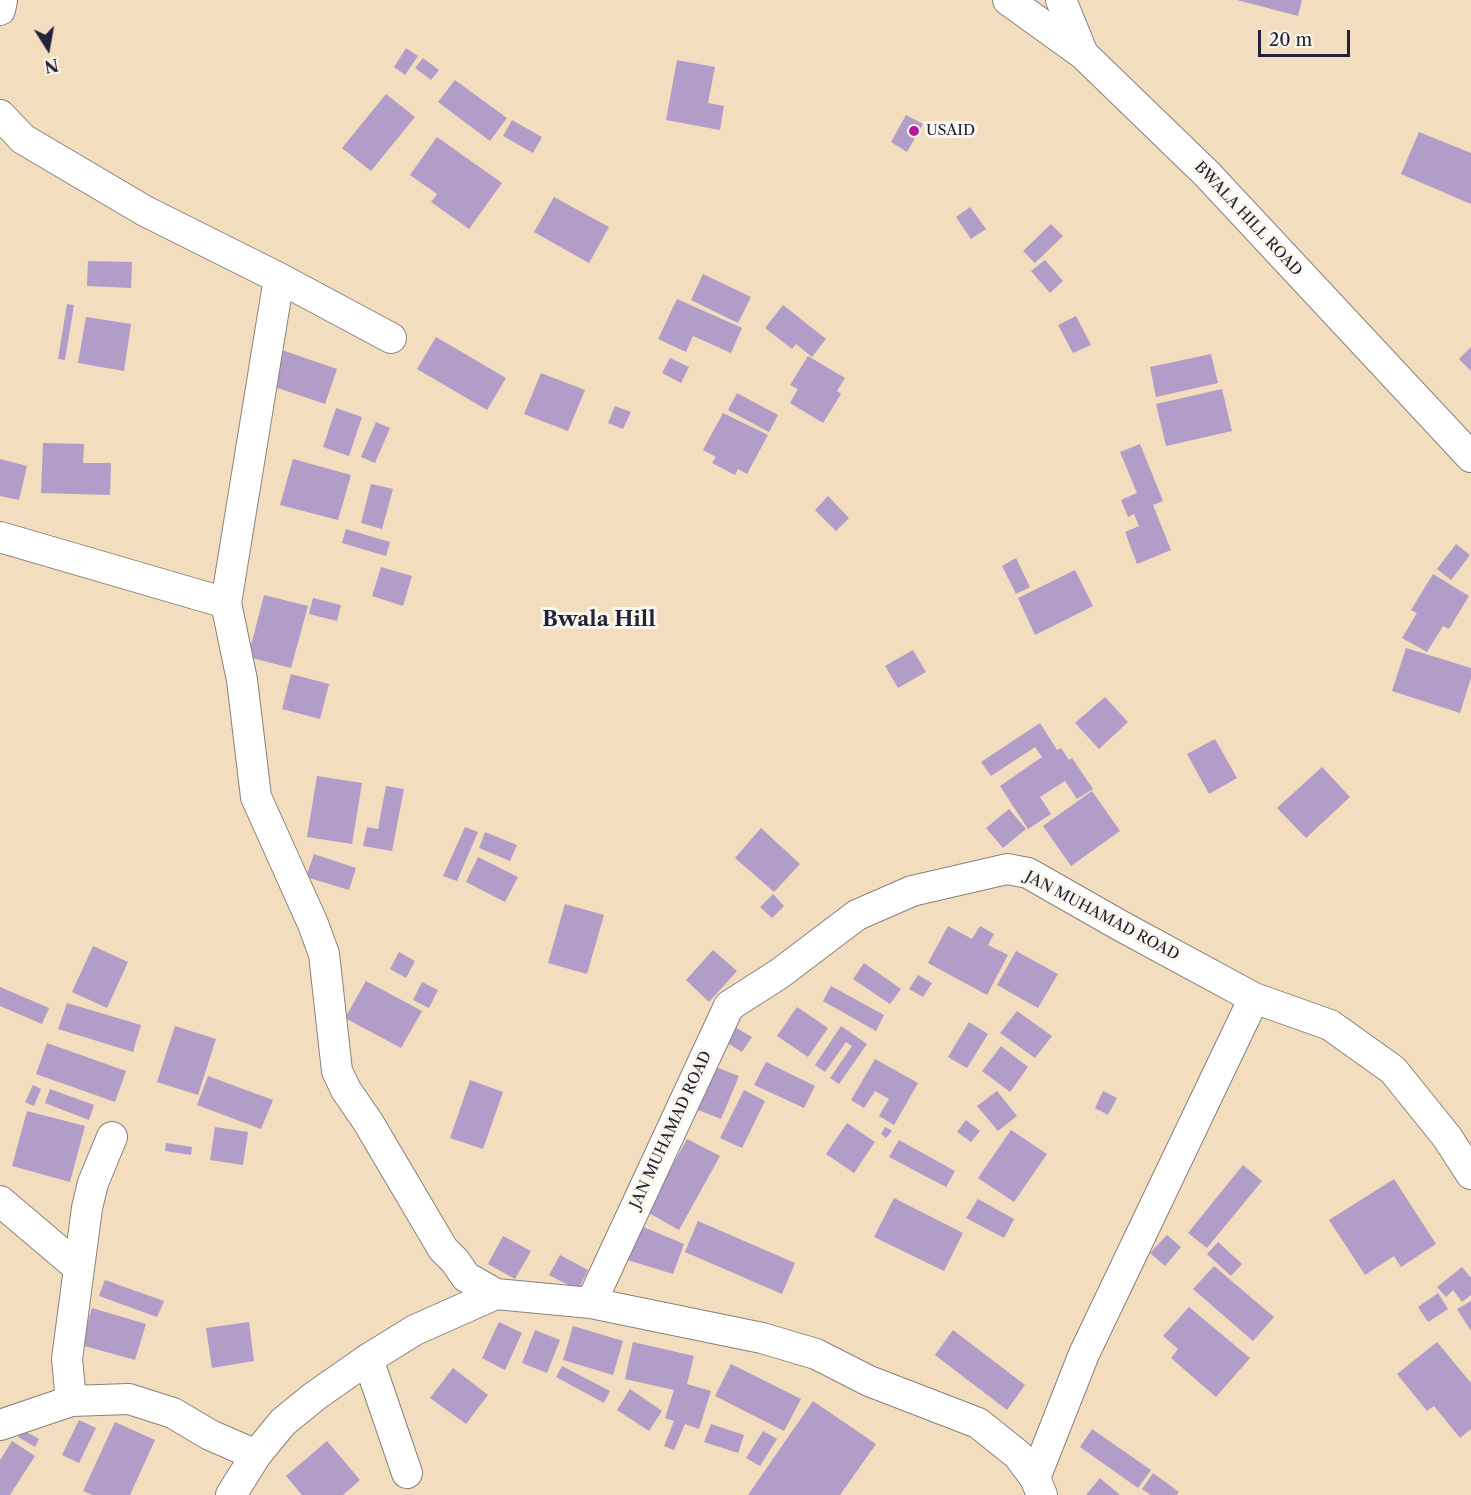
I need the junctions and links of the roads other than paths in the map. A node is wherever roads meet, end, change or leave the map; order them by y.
1 (2, 0) edge
2 (1008, 0) edge
3 (1061, 0) edge
4 (0, 10) edge
5 (1083, 54) junction
6 (0, 115) edge
7 (279, 278) junction
8 (391, 338) dead end
9 (1471, 456) edge
10 (0, 537) edge
11 (226, 603) junction
12 (1254, 998) junction
13 (112, 1137) dead end
14 (1471, 1174) edge
15 (0, 1201) edge
16 (79, 1268) junction
17 (496, 1294) junction
18 (591, 1303) junction
19 (368, 1359) junction
20 (71, 1401) junction
21 (0, 1425) edge
22 (256, 1455) junction
23 (407, 1473) dead end
24 (1038, 1486) edge
25 (231, 1495) edge

1 - 4 street
2 - 5 street, BWALA HILL ROAD
3 - 5 street
5 - 9 street, BWALA HILL ROAD
6 - 7 street
7 - 8 street
7 - 11 street
10 - 11 street
11 - 17 street
12 - 14 street, JAN MUHAMAD ROAD
12 - 18 street, JAN MUHAMAD ROAD
12 - 24 street
13 - 16 street
15 - 16 street
16 - 20 street
17 - 18 street
17 - 19 street
18 - 24 street
19 - 22 street
19 - 23 street
20 - 21 street
20 - 22 street
22 - 25 street

